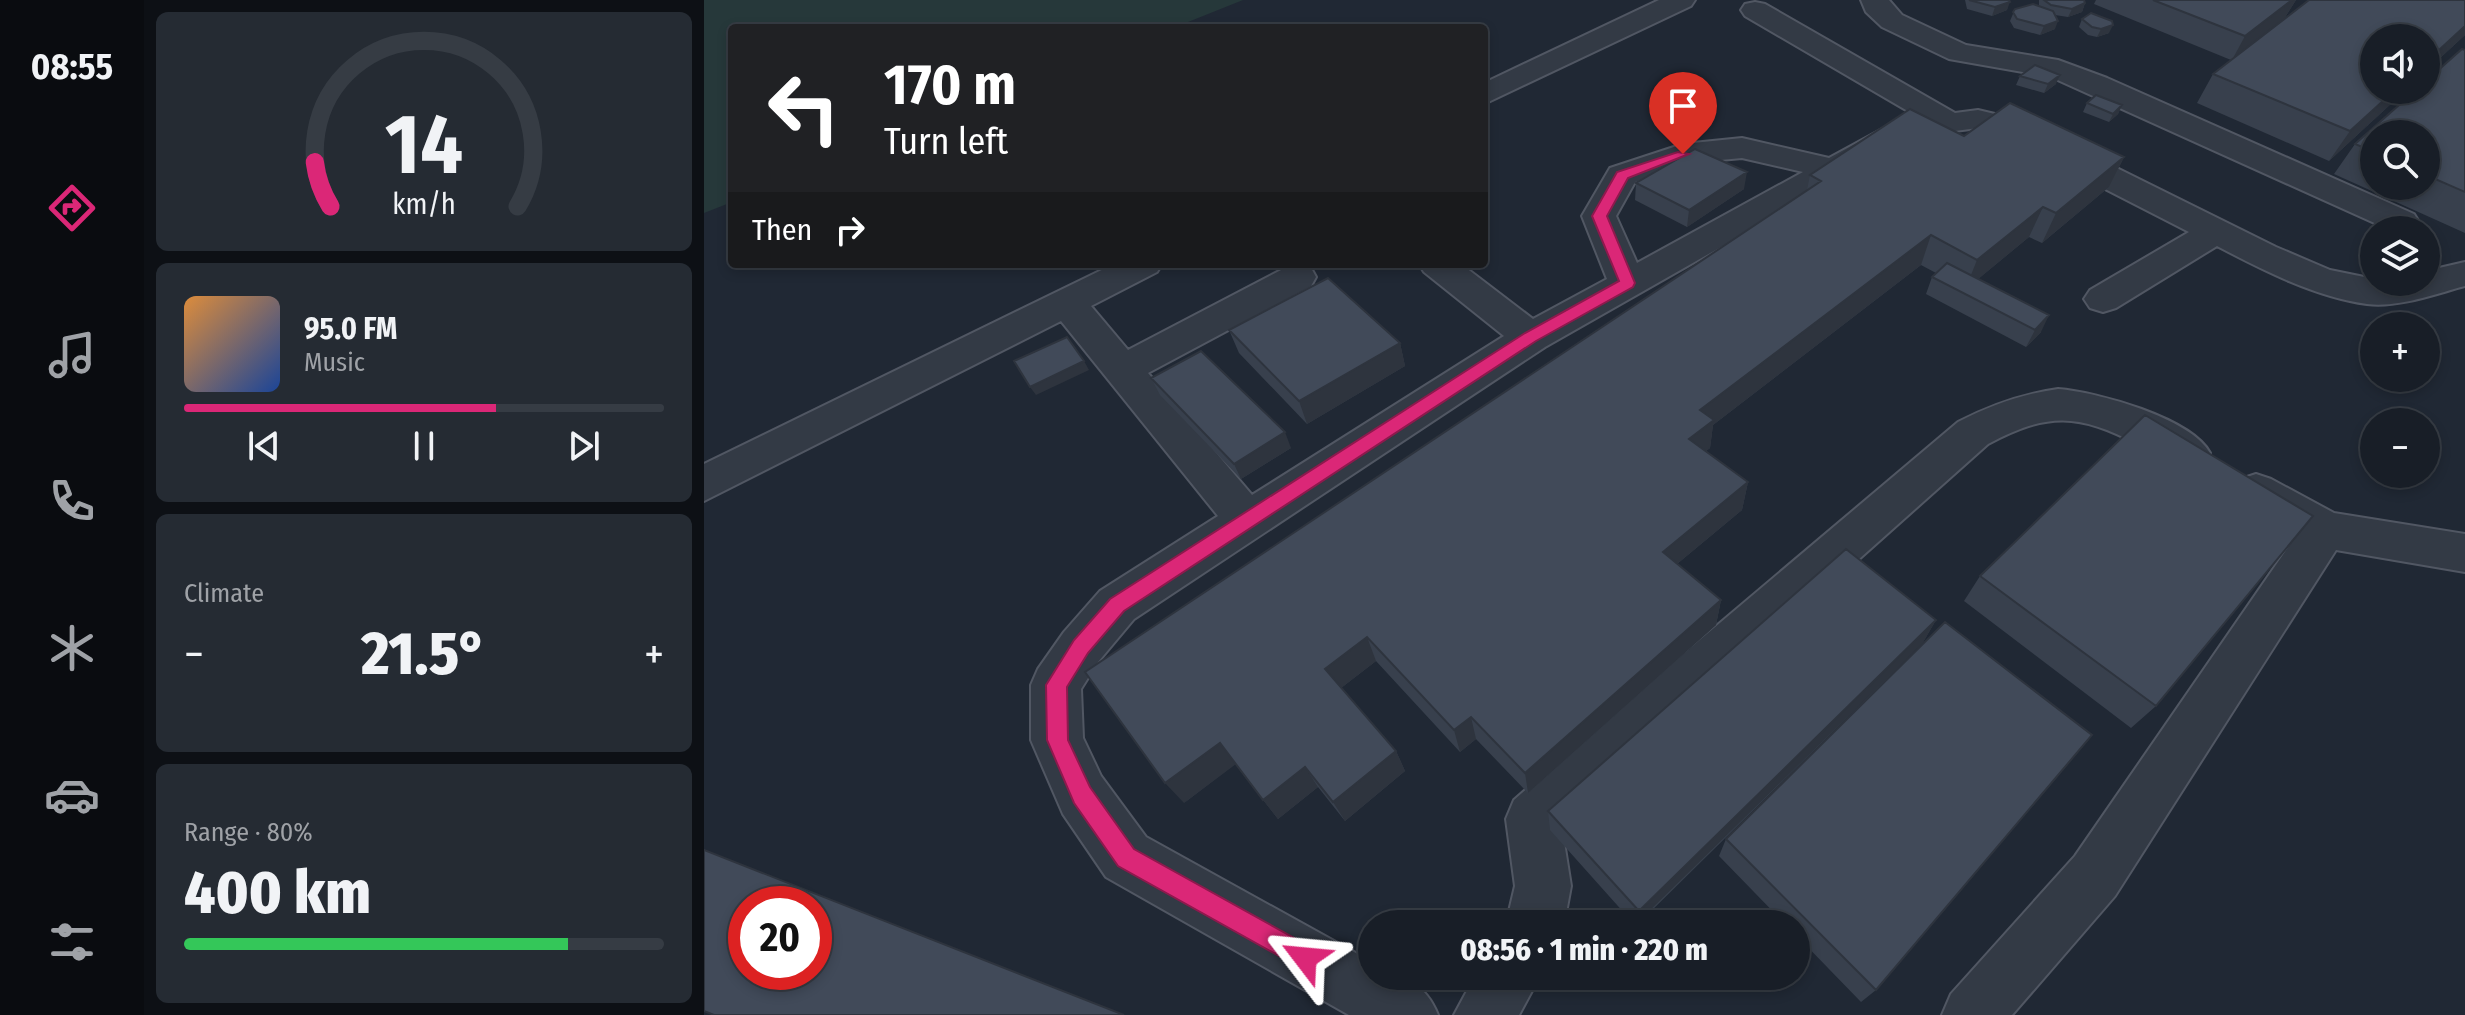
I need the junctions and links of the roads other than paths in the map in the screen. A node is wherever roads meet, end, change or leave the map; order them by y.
1 (1681, 0) edge
2 (1875, 0) edge
3 (1755, 10) dead end
4 (1488, 93) edge
5 (1949, 122) junction
6 (1833, 169) junction
7 (2389, 216) edge
8 (2216, 231) junction
9 (1136, 268) edge
10 (1442, 268) edge
11 (2465, 274) edge
12 (1298, 277) dead end
13 (1627, 283) junction
14 (2103, 299) dead end
15 (1067, 303) junction
16 (1531, 337) junction
17 (1122, 370) junction
18 (704, 484) edge
19 (1247, 520) junction
20 (2325, 530) junction
21 (2465, 553) edge
22 (1538, 910) edge
23 (1501, 990) edge
24 (1408, 1015) edge
25 (1484, 1015) edge
26 (1972, 1015) edge

1 - 4 lane
2 - 7 lane
3 - 5 lane
5 - 6 lane
5 - 8 lane
6 - 13 lane
6 - 13 lane
8 - 11 lane
8 - 14 lane
9 - 15 lane
10 - 16 lane
12 - 17 lane
13 - 16 lane
15 - 17 lane
15 - 18 lane
16 - 19 lane
17 - 19 lane
19 - 24 lane
20 - 21 lane
20 - 22 lane
20 - 26 lane
23 - 25 lane

